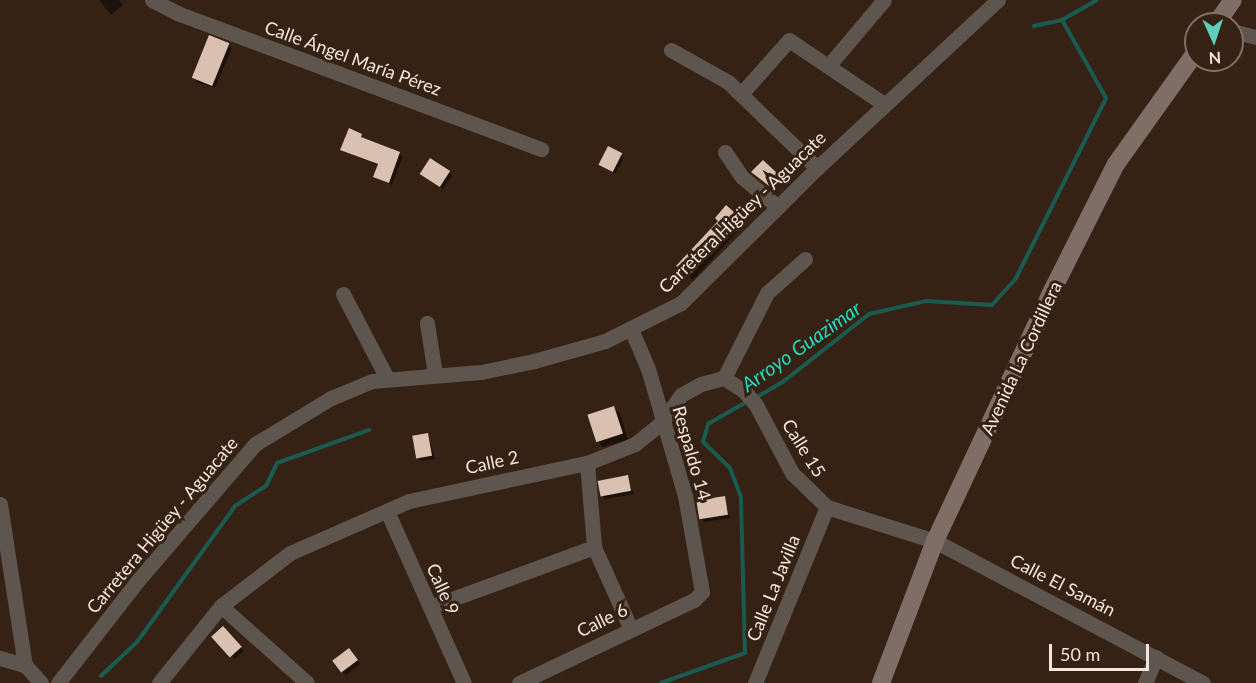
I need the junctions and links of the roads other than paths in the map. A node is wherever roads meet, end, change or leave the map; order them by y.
1 (152, 0) edge
2 (884, 0) edge
3 (998, 0) edge
4 (671, 50) dead end
5 (830, 65) junction
6 (1184, 69) edge
7 (741, 94) junction
8 (884, 104) junction
9 (541, 148) dead end
10 (725, 152) dead end
11 (817, 168) junction
12 (778, 207) junction
13 (805, 259) dead end
14 (343, 294) dead end
15 (427, 322) dead end
16 (631, 329) junction
17 (435, 374) junction
18 (387, 378) junction
19 (724, 378) junction
20 (662, 422) junction
21 (587, 463) junction
22 (0, 504) edge
23 (827, 507) junction
24 (387, 511) junction
25 (935, 541) junction
26 (594, 548) junction
27 (702, 592) joint
28 (221, 606) junction
29 (430, 607) junction
30 (630, 627) junction
31 (1155, 657) junction
32 (0, 658) edge
33 (25, 665) junction
34 (41, 683) edge
35 (58, 683) edge
36 (159, 683) edge
37 (308, 683) edge
38 (464, 683) edge
39 (519, 683) edge
40 (755, 683) edge
41 (881, 683) edge
42 (1145, 683) edge
43 (1203, 683) edge

1 - 9 street, Calle Ángel María Pérez
2 - 5 street
3 - 8 street, Carretera Higüey - Aguacate
4 - 7 street
5 - 7 street
5 - 8 street
6 - 25 main road, Avenida La Cordillera
7 - 11 street
8 - 11 street, Carretera Higüey - Aguacate
10 - 12 street
11 - 12 street, Carretera Higüey - Aguacate
12 - 16 street, Carretera Higüey - Aguacate
13 - 19 street
14 - 18 street
15 - 17 street
16 - 17 street, Carretera Higüey - Aguacate
16 - 20 street, Respaldo 14
17 - 18 street, Carretera Higüey - Aguacate
18 - 35 street, Carretera Higüey - Aguacate
19 - 20 street, Calle 2
19 - 23 street, Calle 15
20 - 21 street, Calle 2
20 - 27 street, Respaldo 14
21 - 24 street, Calle 2
21 - 26 street
22 - 33 street
23 - 25 street, Calle 15
23 - 40 street, Calle La Javilla
24 - 28 street, Calle 2
24 - 29 street, Calle 9
25 - 31 street, Calle El Samán
25 - 41 main road, Avenida La Cordillera
26 - 29 street
26 - 30 street
27 - 30 street, Calle 6
28 - 36 street, Calle 2
28 - 37 street
29 - 38 street, Calle 9
30 - 39 street, Calle 6
31 - 42 street
31 - 43 street, Calle El Samán
32 - 33 street
33 - 34 street

